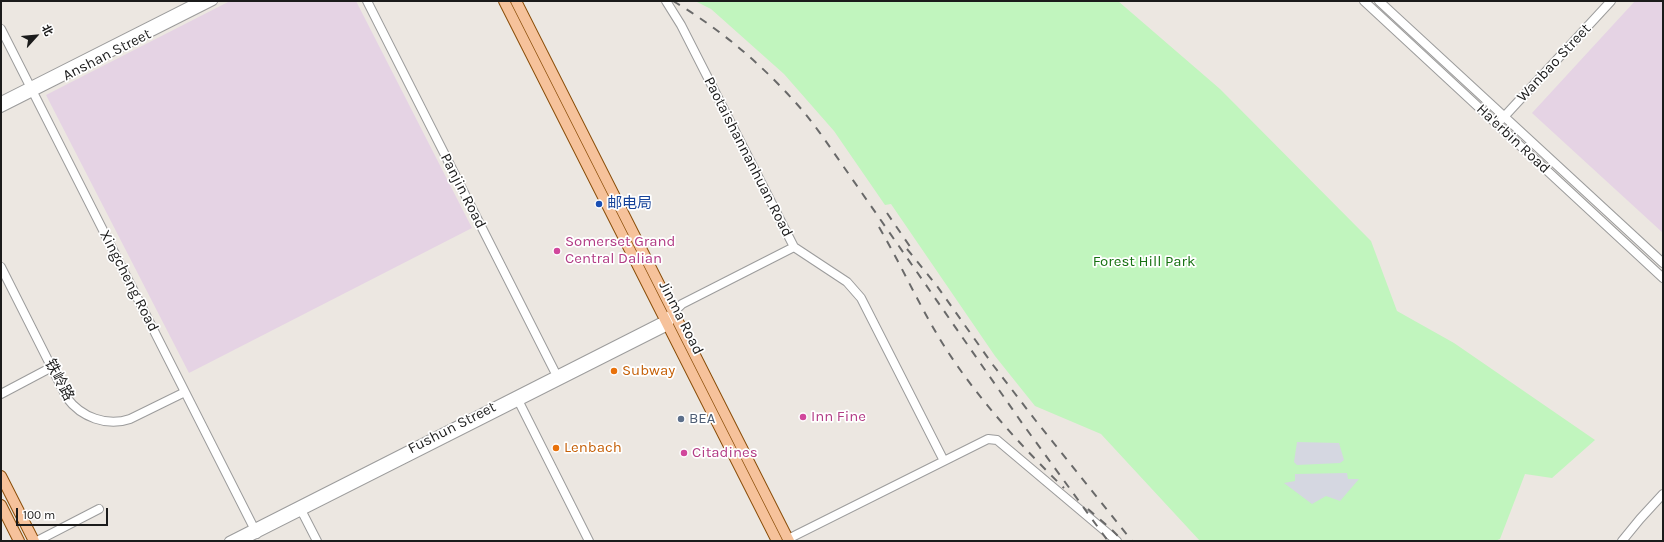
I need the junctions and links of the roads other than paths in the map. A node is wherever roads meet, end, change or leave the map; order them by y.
1 (199, 1) edge
2 (213, 1) edge
3 (367, 1) edge
4 (504, 1) edge
5 (516, 1) edge
6 (666, 1) edge
7 (1364, 1) edge
8 (1379, 1) edge
9 (1611, 1) edge
10 (1, 29) edge
11 (32, 89) junction
12 (1, 101) edge
13 (1, 108) edge
14 (1504, 117) junction
15 (1497, 124) junction
16 (794, 248) junction
17 (1663, 263) edge
18 (1, 266) edge
19 (1663, 278) edge
20 (674, 312) junction
21 (667, 323) junction
22 (52, 368) junction
23 (558, 378) junction
24 (185, 392) junction
25 (1, 394) edge
26 (517, 398) junction
27 (944, 461) junction
28 (1, 476) edge
29 (1, 490) edge
30 (1663, 494) edge
31 (1, 506) edge
32 (300, 508) junction
33 (99, 509) dead end
34 (255, 531) junction
35 (789, 540) edge
36 (19, 541) edge
37 (26, 541) edge
38 (35, 541) edge
39 (229, 541) edge
40 (242, 541) edge
41 (317, 541) edge
42 (589, 541) edge
43 (777, 541) edge
44 (1117, 541) edge
45 (1622, 541) edge

1 - 11 street, Anshan Street
2 - 11 street, Anshan Street
3 - 23 street, Panjin Road
4 - 21 main road, Jinma Road
5 - 20 main road, Jinma Road
6 - 16 street, Paotaishannanhuan Road
7 - 15 street, Ha'erbin Road
8 - 14 street, Ha'erbin Road
9 - 14 street, Wanbao Street
10 - 11 street, Xingcheng Road
11 - 12 street, Anshan Street
11 - 13 street, Anshan Street
11 - 24 street, Xingcheng Road
14 - 15 street, Wanbao Street
14 - 17 street, Ha'erbin Road
15 - 19 street, Ha'erbin Road
16 - 20 street, Fushun Street
16 - 27 street, Paotaishannanhuan Road
18 - 22 street, 铁岭路
20 - 21 street, Fushun Street
20 - 35 main road, Jinma Road
21 - 23 street, Fushun Street
21 - 43 main road, Jinma Road
22 - 24 street, 铁岭路
22 - 25 street
23 - 26 street, Fushun Street
24 - 34 street, Xingcheng Road
26 - 32 street, Fushun Street
26 - 42 street
27 - 35 street
27 - 44 street
28 - 38 main road
29 - 37 main road
30 - 45 street
31 - 36 main road
32 - 34 street, Fushun Street
32 - 41 street
33 - 38 street
34 - 39 street, Fushun Street
34 - 40 street, Fushun Street

